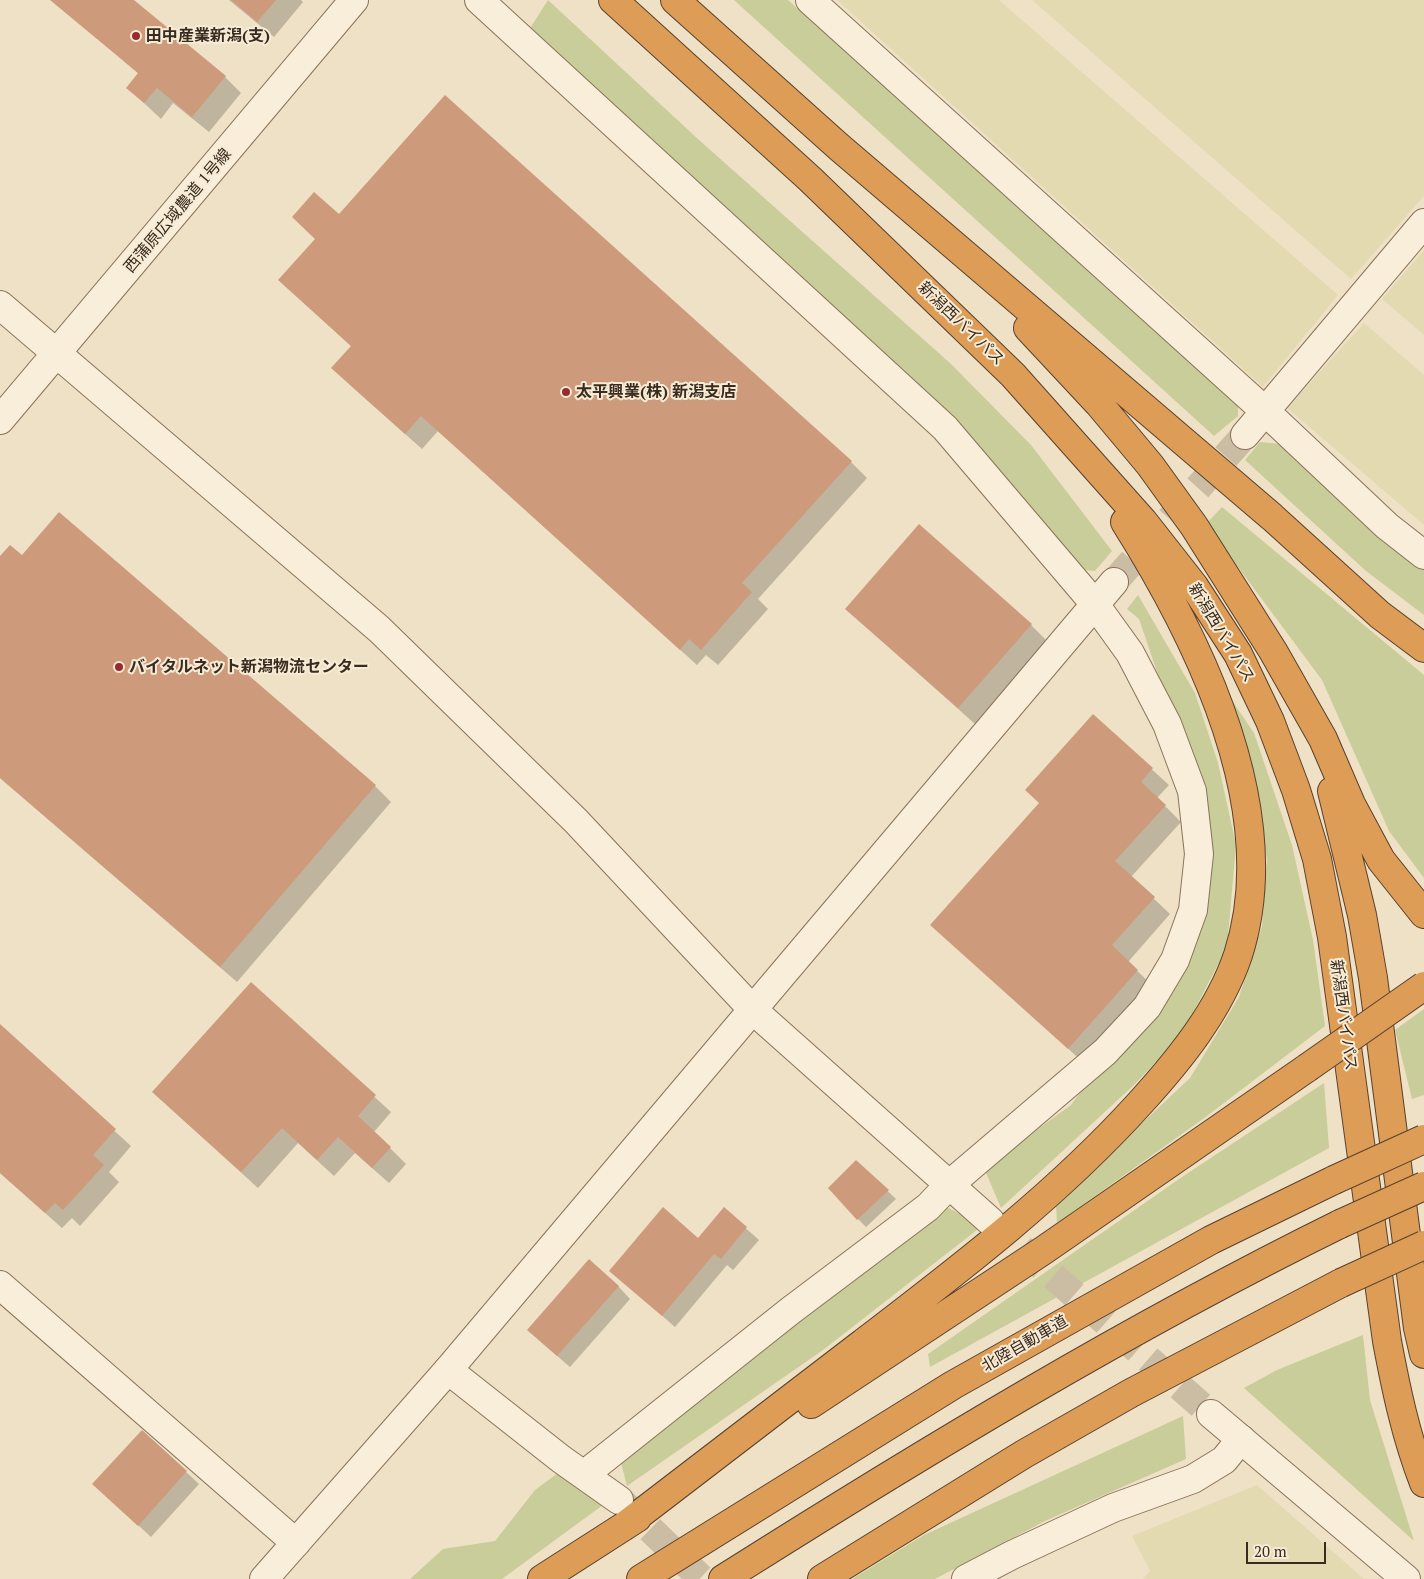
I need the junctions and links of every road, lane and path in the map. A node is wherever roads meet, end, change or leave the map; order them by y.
1 (354, 0) edge
2 (479, 0) edge
3 (612, 0) edge
4 (675, 0) edge
5 (810, 0) edge
6 (839, 147) junction
7 (1424, 223) edge
8 (0, 305) edge
9 (56, 355) junction
10 (1266, 412) junction
11 (0, 420) edge
12 (1245, 435) tunnel mouth
13 (1076, 445) junction
14 (1424, 555) edge
15 (1114, 582) tunnel mouth
16 (1094, 604) junction
17 (1424, 648) edge
18 (1273, 651) junction
19 (1424, 914) edge
20 (1424, 986) edge
21 (754, 1010) junction
22 (1424, 1139) edge
23 (950, 1184) junction
24 (1424, 1186) edge
25 (990, 1221) tunnel mouth
26 (1424, 1244) edge
27 (1424, 1265) edge
28 (0, 1285) edge
29 (1342, 1290) junction
30 (1424, 1354) edge
31 (448, 1370) junction
32 (1211, 1414) tunnel mouth
33 (1241, 1439) junction
34 (586, 1474) junction
35 (1424, 1483) edge
36 (620, 1500) tunnel mouth
37 (623, 1527) junction
38 (296, 1543) junction
39 (264, 1579) edge
40 (542, 1579) edge
41 (642, 1579) edge
42 (723, 1579) edge
43 (822, 1579) edge
44 (966, 1579) edge
45 (1406, 1579) edge

1 - 9 street, 西蒲原広域農道 1号線
2 - 16 street
3 - 13 highway, 新潟西バイパス
4 - 6 highway
5 - 10 street
6 - 17 highway
6 - 18 highway
7 - 10 street
8 - 9 street
9 - 11 street, 西蒲原広域農道 1号線
9 - 21 street
10 - 12 street
10 - 14 street
13 - 35 highway, 新潟西バイパス
13 - 37 highway
15 - 16 street
16 - 21 street
16 - 23 street
18 - 19 highway
18 - 30 highway
20 - 37 highway, bridge
21 - 23 street
21 - 31 street
22 - 41 highway, 北陸自動車道, bridge
23 - 25 street
23 - 34 street
24 - 42 highway, bridge
26 - 29 highway, bridge
27 - 29 highway
28 - 38 street
29 - 43 highway
31 - 34 street
31 - 38 street
32 - 33 street
33 - 44 street
33 - 45 street
34 - 36 street
37 - 40 highway
38 - 39 street

